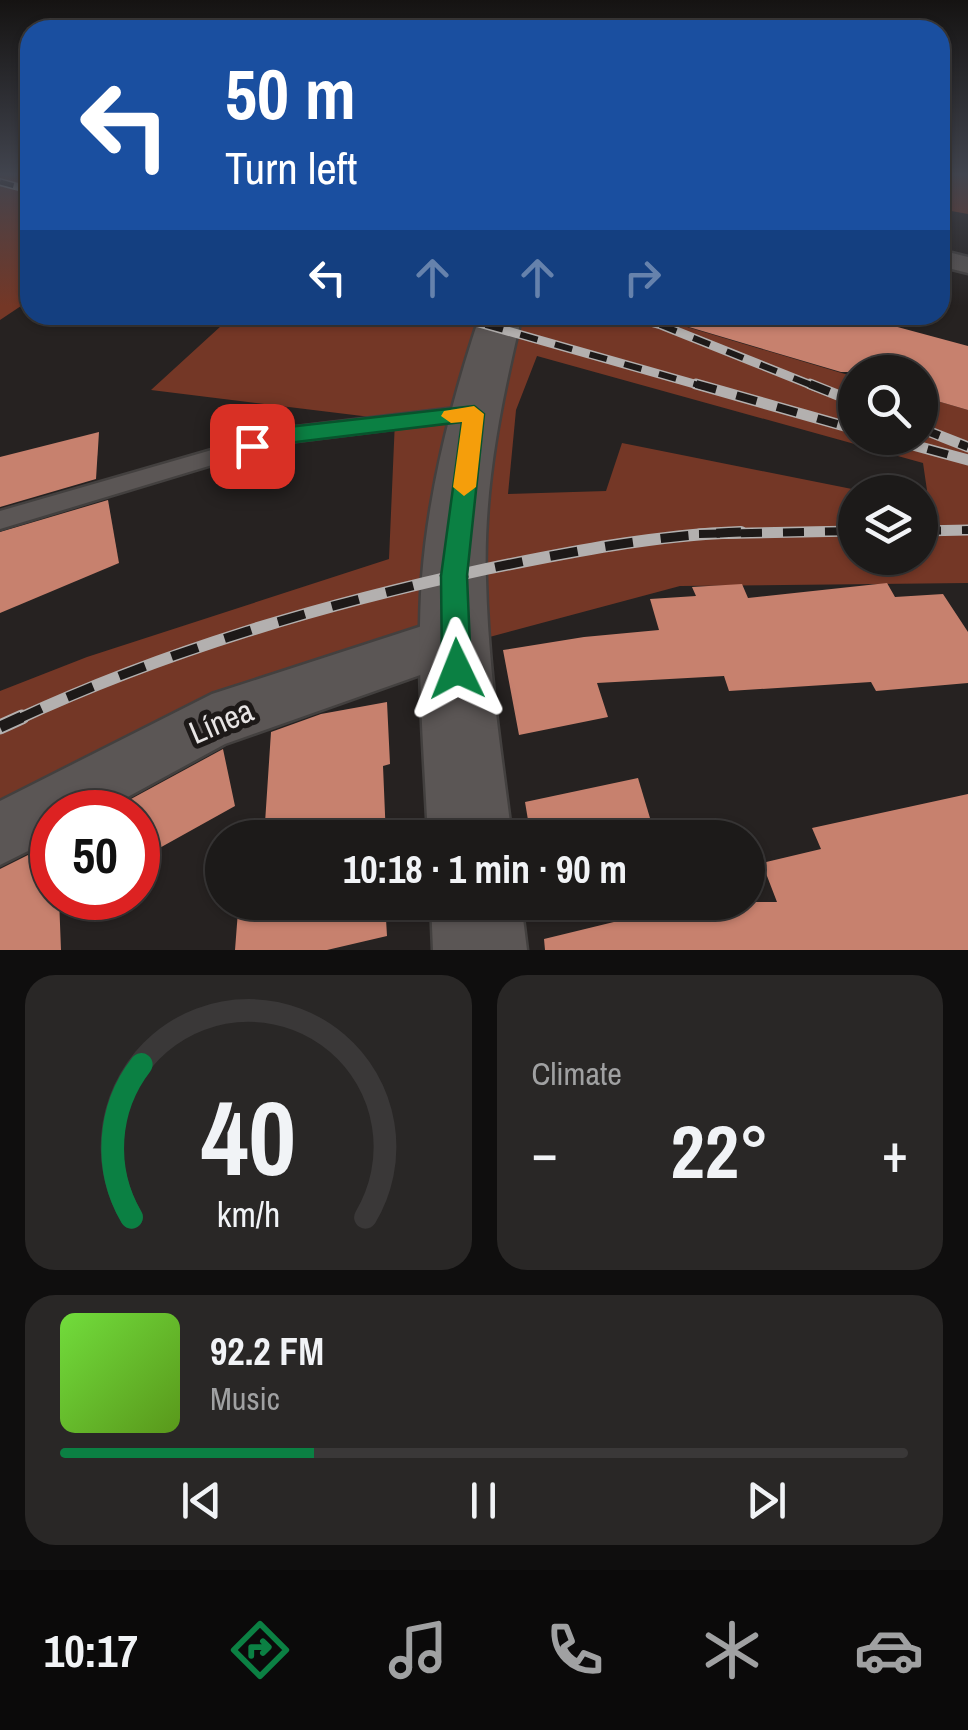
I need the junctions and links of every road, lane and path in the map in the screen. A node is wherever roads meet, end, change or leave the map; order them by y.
1 (502, 325) edge
2 (474, 414) junction
3 (0, 520) edge
4 (456, 639) junction
5 (469, 820) edge
6 (0, 834) edge
7 (478, 920) edge
8 (480, 950) edge

1 - 2 main road
2 - 3 lane
2 - 4 main road
4 - 5 main road
4 - 6 street, Línea
7 - 8 main road

